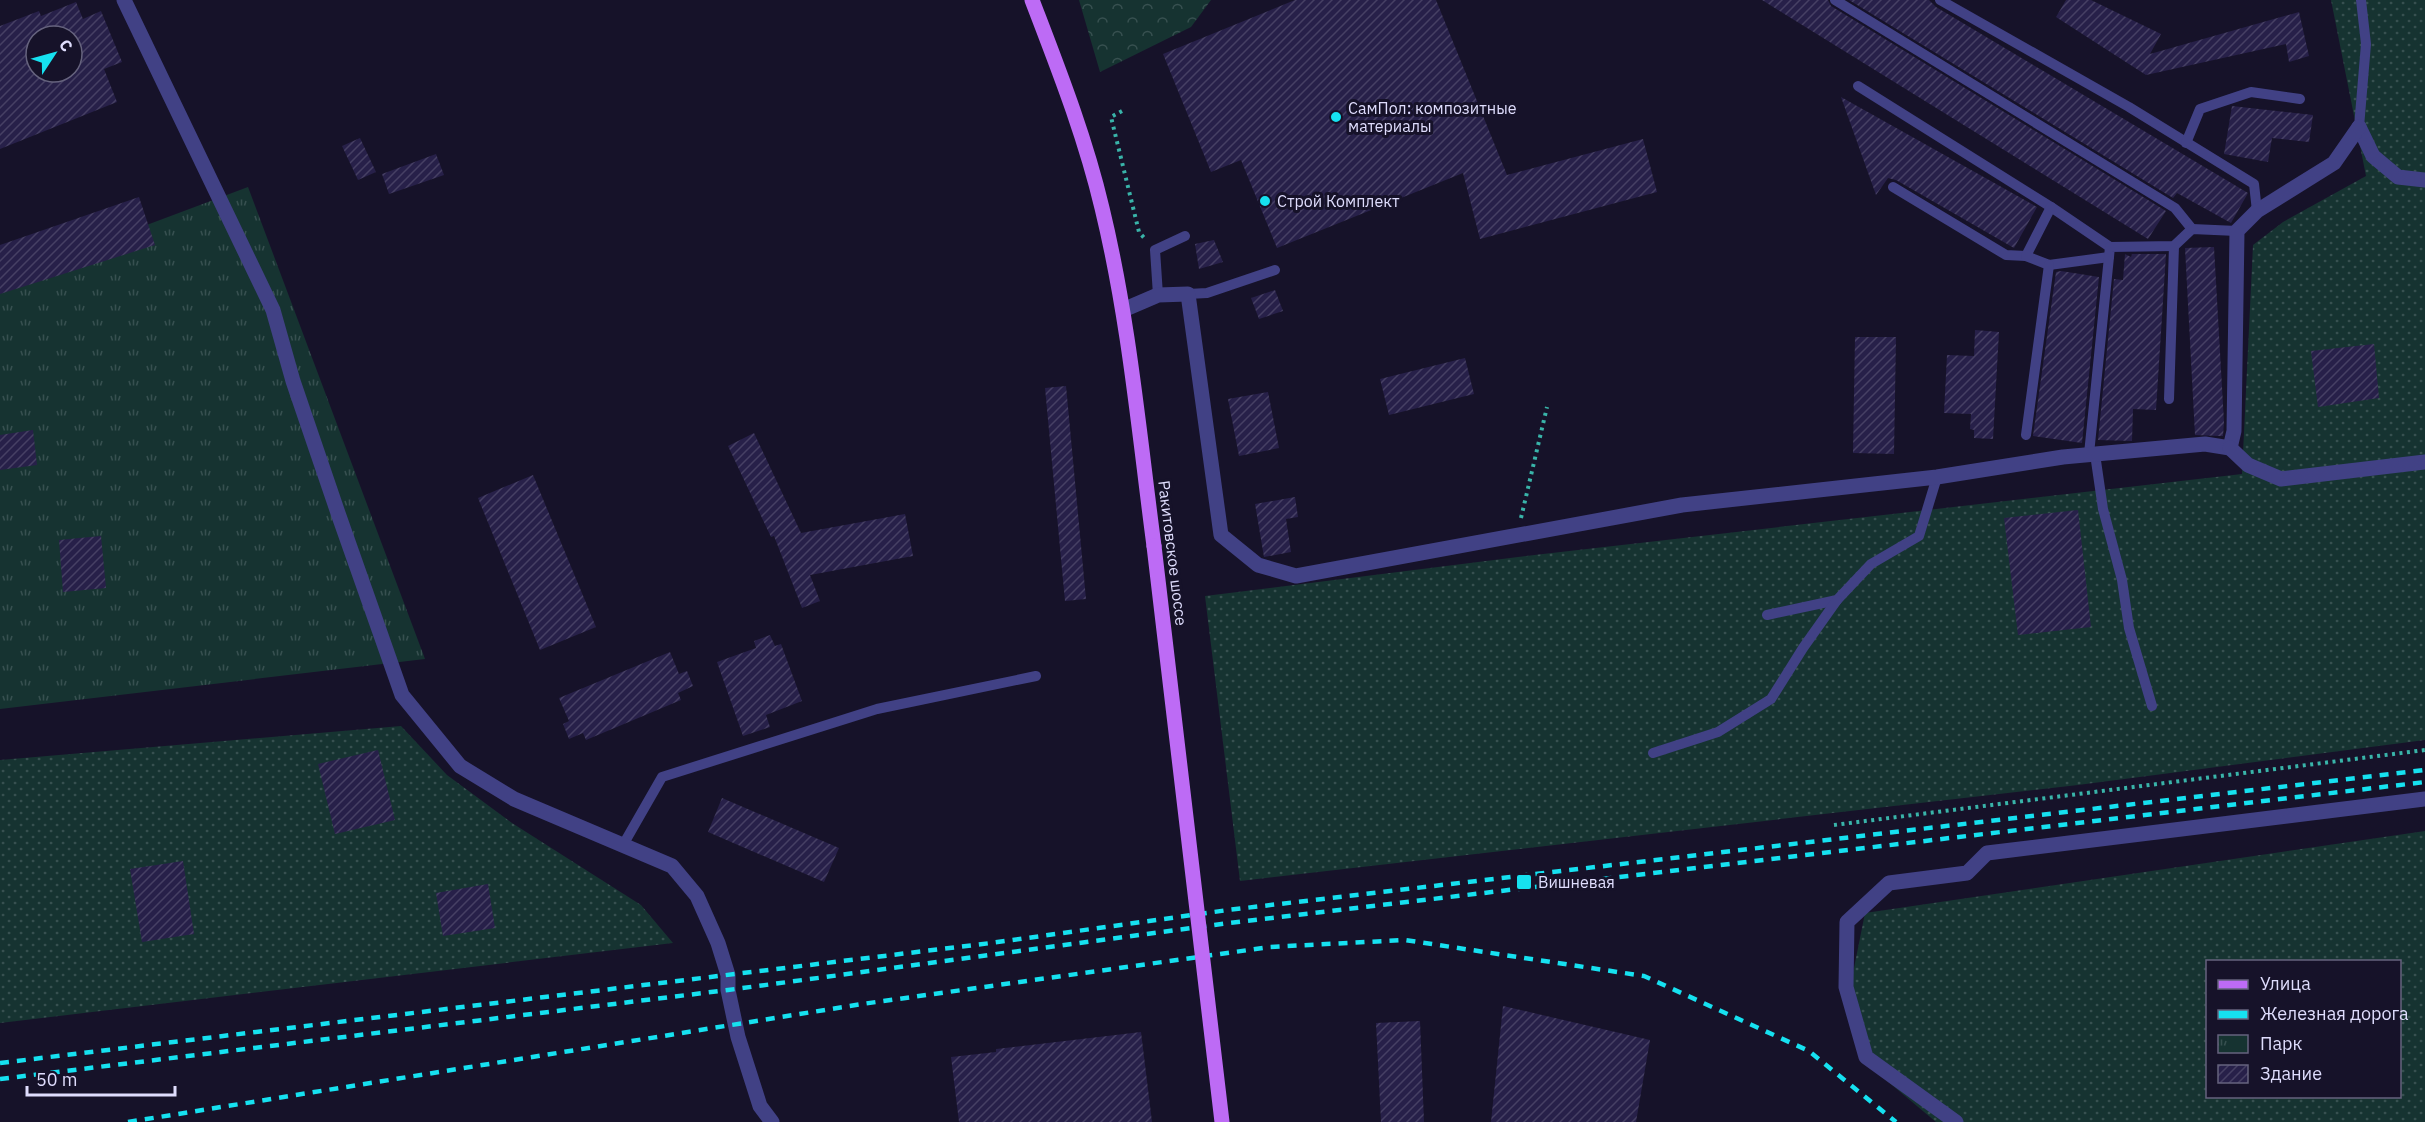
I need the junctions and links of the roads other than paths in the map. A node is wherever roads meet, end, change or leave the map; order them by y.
1 (124, 0) edge
2 (1032, 0) edge
3 (1834, 0) edge
4 (1940, 0) edge
5 (2361, 0) edge
6 (1858, 86) dead end
7 (2300, 99) dead end
8 (2359, 126) junction
9 (2186, 142) junction
10 (2425, 180) edge
11 (1893, 187) dead end
12 (2050, 207) junction
13 (2257, 211) junction
14 (2192, 229) junction
15 (2237, 231) junction
16 (1185, 236) dead end
17 (2174, 246) junction
18 (2110, 252) junction
19 (2026, 256) junction
20 (2049, 265) junction
21 (1275, 270) dead end
22 (1188, 294) junction
23 (1158, 295) junction
24 (1123, 310) junction
25 (2169, 399) dead end
26 (2026, 435) dead end
27 (2230, 448) junction
28 (2092, 454) junction
29 (2425, 462) edge
30 (1937, 477) junction
31 (1838, 600) junction
32 (1767, 615) dead end
33 (1036, 676) dead end
34 (2152, 706) dead end
35 (1653, 753) dead end
36 (2425, 799) edge
37 (623, 845) junction
38 (772, 1122) edge
39 (1222, 1122) edge
40 (1956, 1122) edge

1 - 37 street
2 - 24 main road, Ракитовское шоссе
3 - 14 lane
4 - 9 lane
5 - 8 lane
6 - 12 lane
7 - 9 lane
8 - 10 street
8 - 13 street
9 - 13 lane
11 - 19 lane
12 - 18 lane
12 - 19 lane
13 - 15 street
14 - 15 lane
14 - 17 lane
15 - 27 street
16 - 23 lane
17 - 18 lane
17 - 25 lane
18 - 20 lane
18 - 28 lane
19 - 20 lane
20 - 26 lane
21 - 22 lane
22 - 23 street
22 - 30 street
23 - 24 street
24 - 39 main road, Ракитовское шоссе, bridge
27 - 28 street
27 - 29 street
28 - 30 street
28 - 34 lane
30 - 31 lane
31 - 32 lane
31 - 35 lane
33 - 37 lane
36 - 40 street
37 - 38 street

